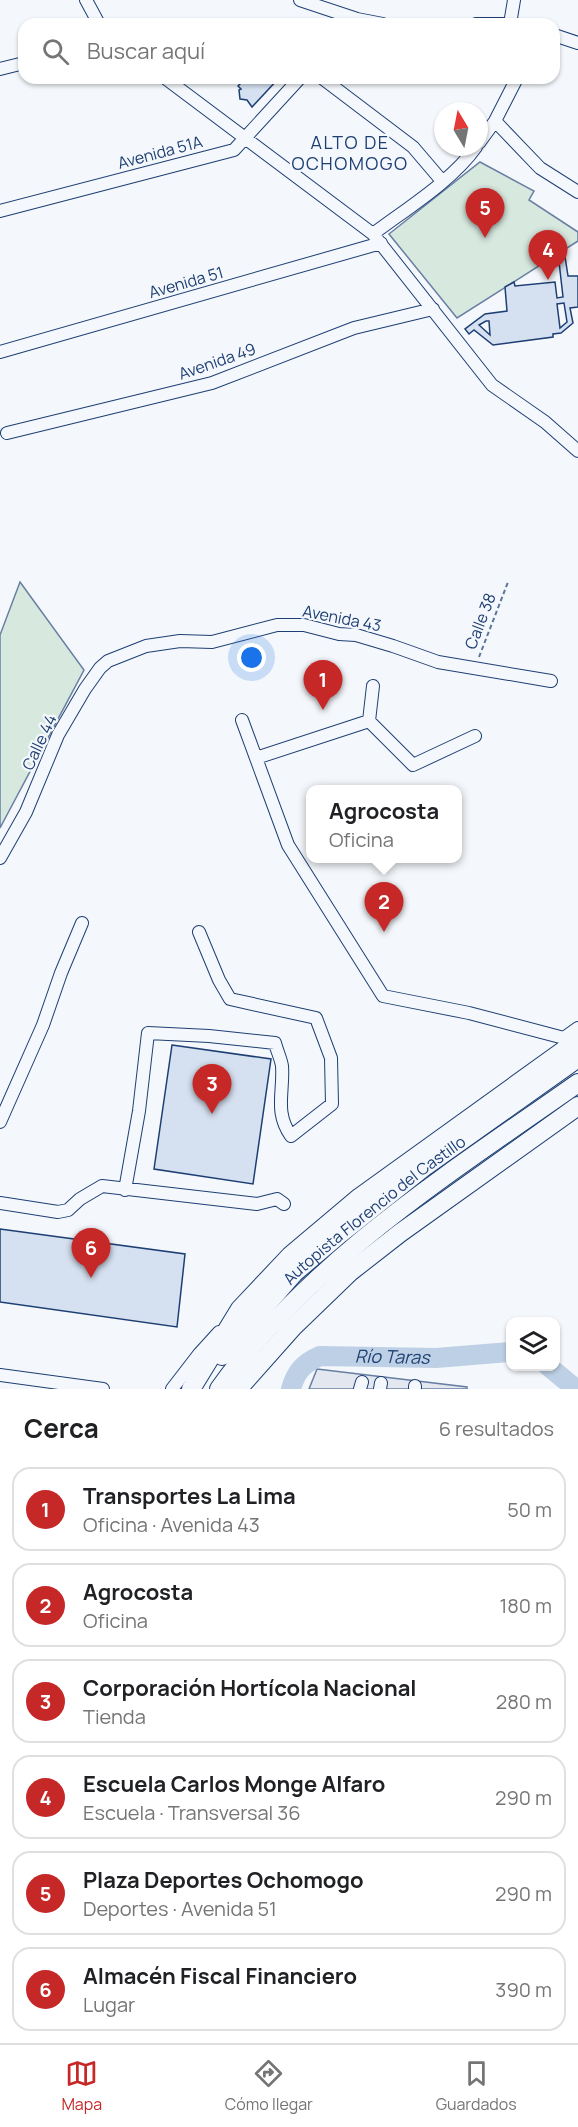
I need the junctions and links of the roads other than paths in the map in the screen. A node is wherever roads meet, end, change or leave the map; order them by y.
1 (87, 0) edge
2 (300, 0) edge
3 (514, 0) edge
4 (319, 3) edge
5 (96, 18) edge
6 (349, 18) edge
7 (512, 18) edge
8 (560, 37) edge
9 (578, 43) edge
10 (18, 64) edge
11 (0, 69) edge
12 (173, 84) edge
13 (294, 84) edge
14 (330, 84) edge
15 (514, 84) edge
16 (495, 121) junction
17 (488, 131) edge
18 (245, 138) junction
19 (470, 156) edge
20 (442, 181) junction
21 (578, 192) edge
22 (0, 211) edge
23 (377, 239) junction
24 (433, 309) junction
25 (0, 352) edge
26 (8, 433) dead end
27 (578, 451) edge
28 (124, 653) joint
29 (551, 681) dead end
30 (373, 686) dead end
31 (242, 720) dead end
32 (369, 721) junction
33 (475, 736) dead end
34 (256, 758) junction
35 (0, 858) edge
36 (82, 923) dead end
37 (199, 932) dead end
38 (578, 1028) edge
39 (571, 1047) edge
40 (578, 1083) edge
41 (578, 1106) edge
42 (0, 1122) edge
43 (125, 1190) junction
44 (0, 1203) edge
45 (284, 1204) dead end
46 (240, 1308) junction
47 (0, 1375) edge
48 (103, 1389) edge
49 (172, 1389) edge
50 (193, 1389) edge
51 (219, 1389) edge
52 (238, 1389) edge

1 - 5 street
2 - 4 street
3 - 7 street
4 - 6 street
8 - 9 street
10 - 11 street
12 - 18 street
13 - 18 street, Avenida 51A
14 - 20 street
15 - 16 street
16 - 17 street
16 - 21 street
18 - 22 street, Avenida 51A
18 - 23 street
19 - 20 street, Avenida 51
20 - 23 street, Avenida 51
23 - 24 street
23 - 25 street, Avenida 51
24 - 26 street, Avenida 49
24 - 27 street
28 - 29 street, Avenida 43
28 - 35 street, Calle 44
30 - 32 street
31 - 34 street
32 - 33 street
32 - 34 street
34 - 39 street
36 - 42 street
37 - 43 street
38 - 39 street
39 - 46 highway
39 - 50 highway, Autopista Florencio del Castillo
40 - 51 highway, Autopista Florencio del Castillo
41 - 52 highway
43 - 44 street
43 - 45 street
46 - 49 street
46 - 50 highway
47 - 48 street

